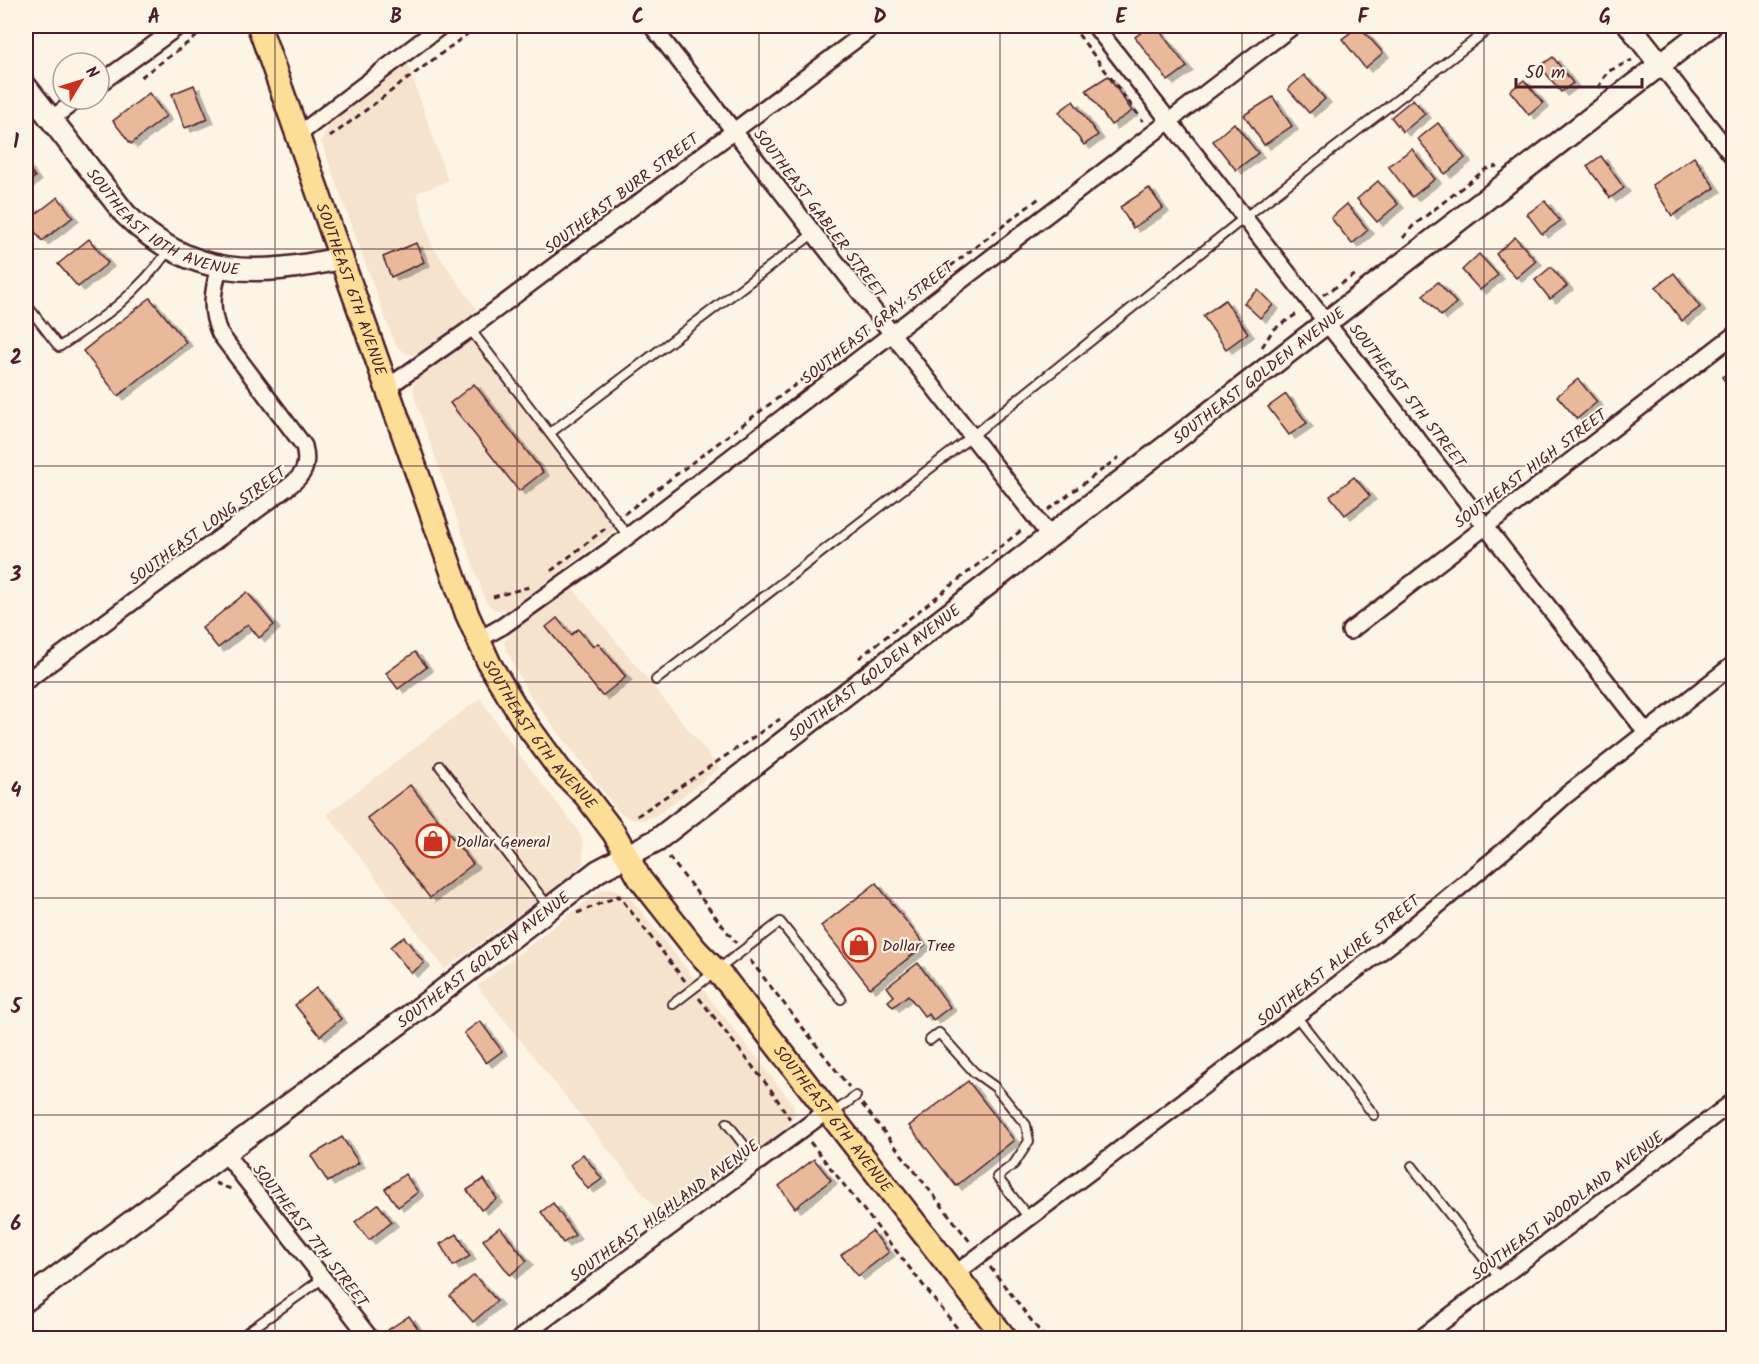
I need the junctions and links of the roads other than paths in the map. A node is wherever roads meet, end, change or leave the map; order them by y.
1 (180, 26) edge
2 (259, 26) edge
3 (441, 26) edge
4 (874, 26) edge
5 (1095, 26) edge
6 (1293, 26) edge
7 (1493, 26) edge
8 (1630, 26) edge
9 (1710, 26) edge
10 (655, 27) edge
11 (1660, 64) junction
12 (111, 75) edge
13 (26, 87) edge
14 (62, 111) edge
15 (51, 119) junction
16 (1169, 120) junction
17 (735, 131) junction
18 (298, 135) junction
19 (1734, 158) edge
20 (1244, 218) junction
21 (814, 233) junction
22 (169, 249) junction
23 (342, 258) junction
24 (219, 267) junction
25 (26, 304) edge
26 (1326, 320) junction
27 (470, 329) junction
28 (890, 335) junction
29 (1734, 335) edge
30 (388, 387) junction
31 (550, 433) junction
32 (972, 436) junction
33 (1486, 524) junction
34 (1042, 527) junction
35 (628, 536) junction
36 (1350, 630) dead end
37 (478, 640) junction
38 (1734, 664) edge
39 (656, 680) dead end
40 (26, 681) edge
41 (1646, 732) junction
42 (440, 766) dead end
43 (627, 856) junction
44 (549, 907) junction
45 (716, 971) junction
46 (842, 999) dead end
47 (673, 1004) dead end
48 (1296, 1016) junction
49 (930, 1040) dead end
50 (856, 1096) road end
51 (1734, 1101) edge
52 (829, 1113) junction
53 (1374, 1115) dead end
54 (727, 1123) dead end
55 (225, 1152) junction
56 (758, 1163) junction
57 (1412, 1166) dead end
58 (1029, 1218) junction
59 (955, 1274) junction
60 (322, 1279) junction
61 (1500, 1279) junction
62 (26, 1300) edge
63 (239, 1338) edge
64 (370, 1338) edge
65 (520, 1338) edge
66 (1005, 1338) edge
67 (1421, 1338) edge

1 - 12 street
2 - 18 main road, SOUTHEAST 6TH AVENUE
3 - 18 street
4 - 17 street, SOUTHEAST BURR STREET
5 - 16 street, SOUTHEAST 5TH STREET
6 - 16 street, SOUTHEAST GRAY STREET
7 - 20 lane
8 - 11 street
9 - 11 street, SOUTHEAST GOLDEN AVENUE
10 - 17 street, SOUTHEAST GABLER STREET
11 - 19 street
11 - 26 street, SOUTHEAST GOLDEN AVENUE
13 - 15 street, SOUTHEAST 10TH AVENUE
14 - 15 street
15 - 22 street, SOUTHEAST 10TH AVENUE
16 - 20 street, SOUTHEAST 5TH STREET
16 - 28 street, SOUTHEAST GRAY STREET
17 - 21 street, SOUTHEAST GABLER STREET
17 - 27 street, SOUTHEAST BURR STREET
18 - 23 main road, SOUTHEAST 6TH AVENUE
20 - 26 street, SOUTHEAST 5TH STREET
20 - 32 lane
21 - 28 street, SOUTHEAST GABLER STREET
21 - 31 lane
22 - 24 street, SOUTHEAST 10TH AVENUE
22 - 25 lane
23 - 24 street, SOUTHEAST 10TH AVENUE
23 - 30 main road, SOUTHEAST 6TH AVENUE
24 - 40 street, SOUTHEAST LONG STREET
26 - 33 street, SOUTHEAST 5TH STREET
26 - 34 street, SOUTHEAST GOLDEN AVENUE
27 - 30 street, SOUTHEAST BURR STREET
27 - 31 lane
28 - 32 street, SOUTHEAST GABLER STREET
28 - 35 street, SOUTHEAST GRAY STREET
29 - 33 street, SOUTHEAST HIGH STREET
30 - 37 main road, SOUTHEAST 6TH AVENUE
31 - 35 lane
32 - 34 street, SOUTHEAST GABLER STREET
32 - 39 lane
33 - 36 street, SOUTHEAST HIGH STREET
33 - 41 street, SOUTHEAST 5TH STREET
34 - 43 street, SOUTHEAST GOLDEN AVENUE
35 - 37 street, SOUTHEAST GRAY STREET
37 - 43 main road, SOUTHEAST 6TH AVENUE
38 - 41 street, SOUTHEAST ALKIRE STREET
41 - 48 street, SOUTHEAST ALKIRE STREET
42 - 44 lane
43 - 44 street, SOUTHEAST GOLDEN AVENUE
43 - 45 main road, SOUTHEAST 6TH AVENUE
44 - 55 street, SOUTHEAST GOLDEN AVENUE
45 - 46 lane
45 - 47 lane
45 - 52 main road, SOUTHEAST 6TH AVENUE
48 - 53 lane
48 - 58 street, SOUTHEAST ALKIRE STREET
49 - 58 lane
50 - 52 lane
51 - 61 street, SOUTHEAST WOODLAND AVENUE
52 - 56 street, SOUTHEAST HIGHLAND AVENUE
52 - 59 main road, SOUTHEAST 6TH AVENUE
54 - 56 lane
55 - 60 street, SOUTHEAST 7TH STREET
55 - 62 street, SOUTHEAST GOLDEN AVENUE
56 - 65 street, SOUTHEAST HIGHLAND AVENUE
57 - 61 lane
58 - 59 street, SOUTHEAST ALKIRE STREET
59 - 66 main road, SOUTHEAST 6TH AVENUE
60 - 63 lane
60 - 64 street, SOUTHEAST 7TH STREET
61 - 67 street, SOUTHEAST WOODLAND AVENUE

